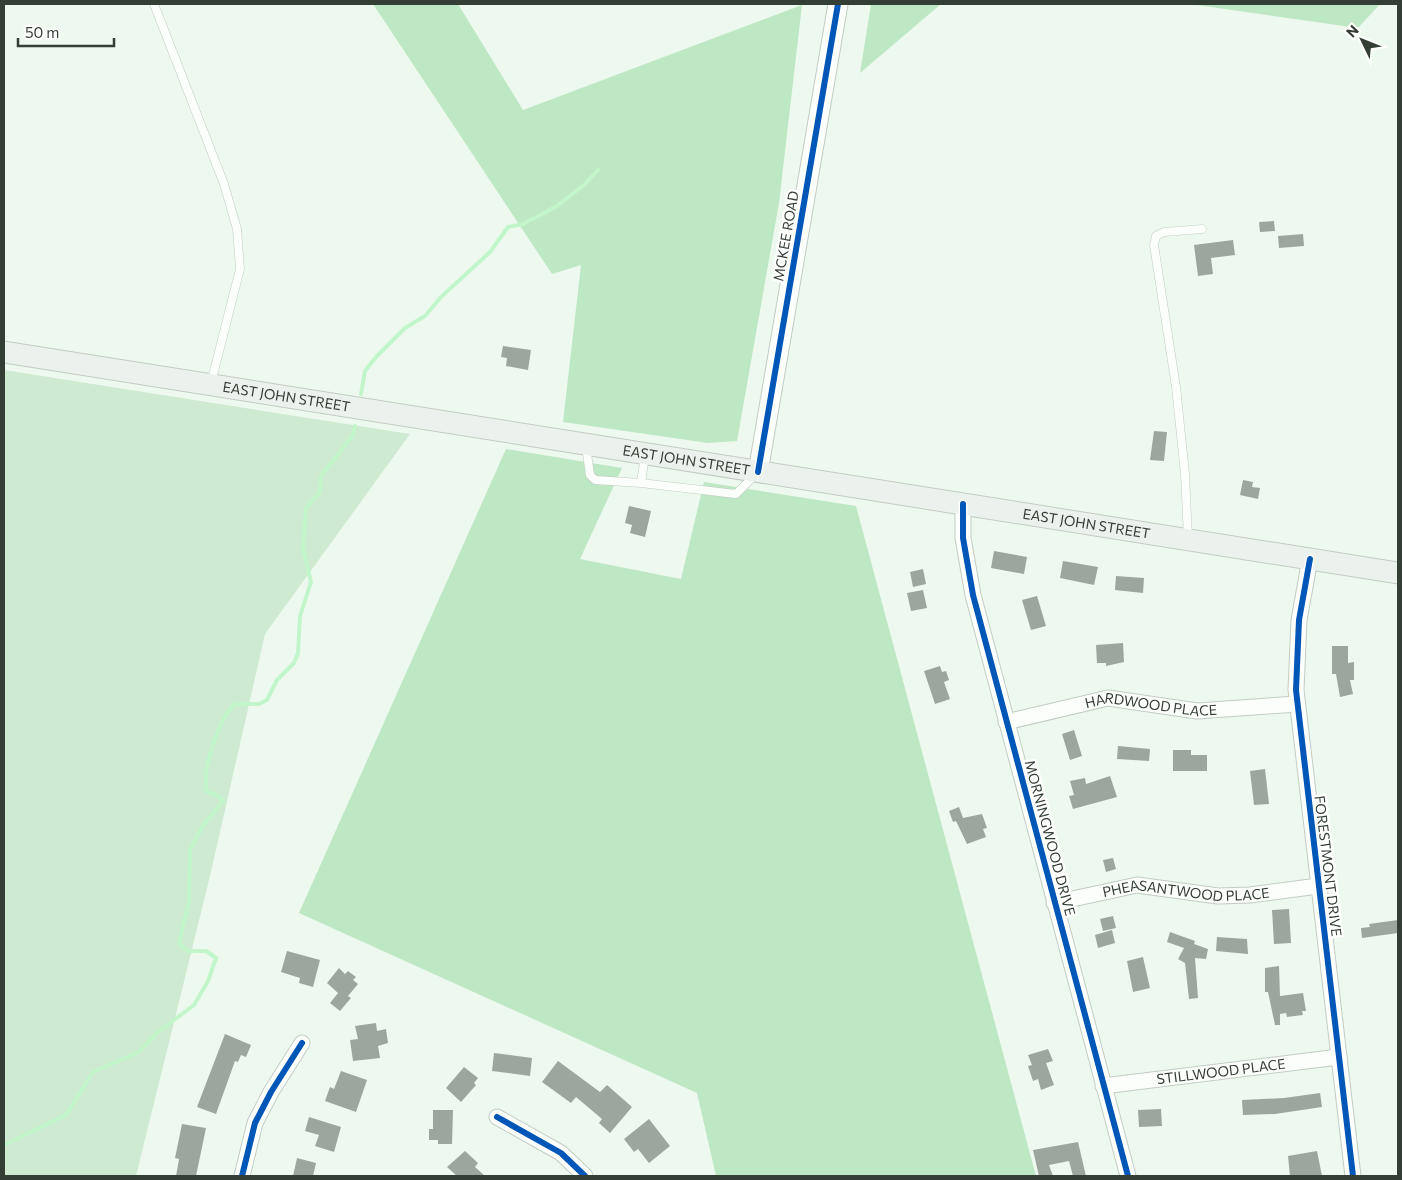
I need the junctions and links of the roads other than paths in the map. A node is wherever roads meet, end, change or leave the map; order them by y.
1 (154, 4) edge
2 (838, 4) edge
3 (1202, 229) dead end
4 (4, 352) edge
5 (211, 385) junction
6 (586, 444) junction
7 (645, 455) junction
8 (758, 472) junction
9 (641, 483) junction
10 (963, 504) junction
11 (1188, 540) junction
12 (1310, 559) junction
13 (1398, 573) edge
14 (1297, 704) junction
15 (1006, 722) junction
16 (1318, 886) junction
17 (1054, 903) junction
18 (302, 1043) dead end
19 (1339, 1057) junction
20 (1103, 1086) junction
21 (497, 1118) dead end
22 (242, 1176) edge
23 (585, 1176) edge
24 (1128, 1176) edge
25 (1353, 1176) edge

1 - 5 lane
2 - 8 street, MCKEE ROAD
3 - 11 lane
4 - 5 main road, EAST JOHN STREET
5 - 6 main road, EAST JOHN STREET
6 - 7 main road, EAST JOHN STREET
6 - 9 lane
7 - 8 main road, EAST JOHN STREET
7 - 9 lane
8 - 9 lane
8 - 10 main road, EAST JOHN STREET
10 - 11 main road, EAST JOHN STREET
10 - 15 street, MORNINGWOOD DRIVE
11 - 12 main road, EAST JOHN STREET
12 - 13 main road, EAST JOHN STREET
12 - 14 street, FORESTMONT DRIVE
14 - 15 street, HARDWOOD PLACE
14 - 16 street, FORESTMONT DRIVE
15 - 17 street, MORNINGWOOD DRIVE
16 - 17 street, PHEASANTWOOD PLACE
16 - 19 street, FORESTMONT DRIVE
17 - 20 street, MORNINGWOOD DRIVE
18 - 22 street
19 - 20 street, STILLWOOD PLACE
19 - 25 street, FORESTMONT DRIVE
20 - 24 street, MORNINGWOOD DRIVE
21 - 23 street

